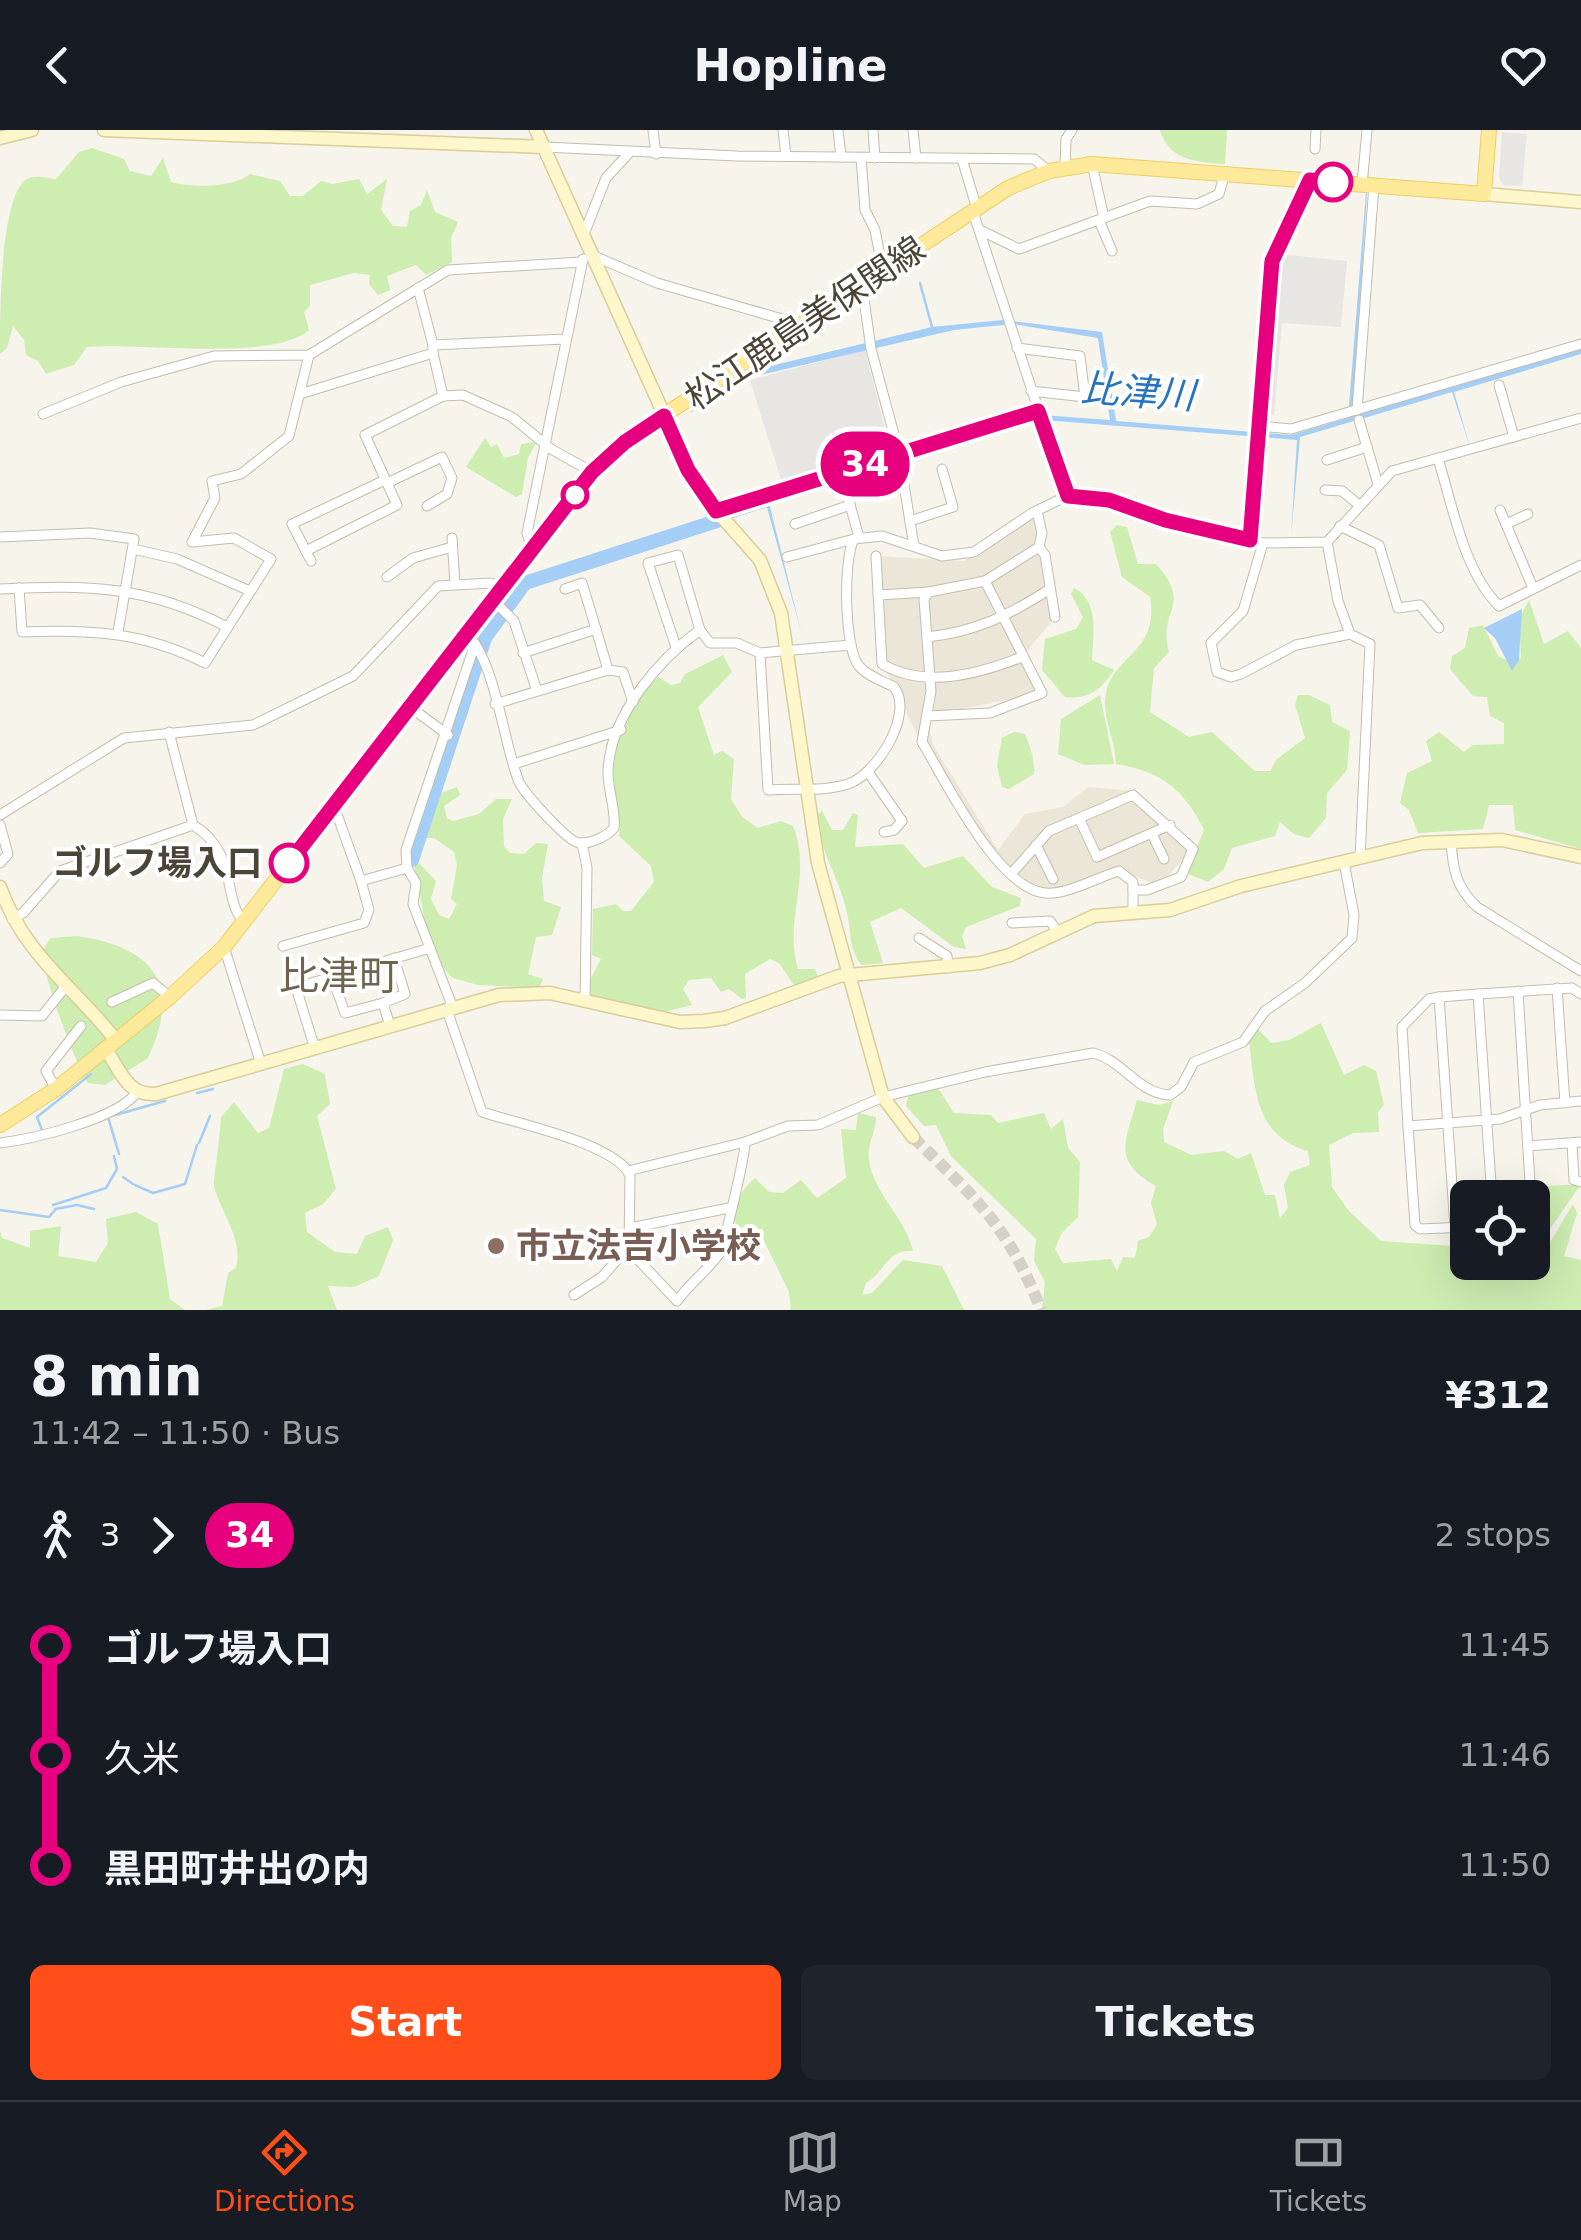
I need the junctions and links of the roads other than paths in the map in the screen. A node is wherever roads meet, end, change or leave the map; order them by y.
1 (32, 130) edge
2 (104, 130) edge
3 (536, 130) edge
4 (653, 130) edge
5 (783, 130) edge
6 (838, 130) edge
7 (872, 130) edge
8 (913, 130) edge
9 (1072, 130) edge
10 (1316, 130) edge
11 (1367, 130) edge
12 (1488, 130) edge
13 (266, 133) edge
14 (394, 136) edge
15 (0, 138) edge
16 (544, 147) junction
17 (1315, 149) dead end
18 (630, 152) junction
19 (656, 154) junction
20 (786, 156) junction
21 (841, 157) junction
22 (861, 158) junction
23 (876, 158) junction
24 (916, 158) junction
25 (962, 159) junction
26 (1092, 164) junction
27 (1065, 167) junction
28 (1049, 171) junction
29 (1225, 172) junction
30 (1310, 180) junction
31 (1368, 185) junction
32 (1484, 194) junction
33 (1581, 202) edge
34 (975, 210) junction
35 (1102, 219) junction
36 (980, 230) junction
37 (584, 234) junction
38 (1112, 251) dead end
39 (589, 256) junction
40 (882, 272) junction
41 (862, 285) junction
42 (418, 288) junction
43 (791, 333) junction
44 (566, 339) junction
45 (1581, 344) edge
46 (1017, 348) junction
47 (433, 349) junction
48 (309, 355) junction
49 (1499, 385) dead end
50 (1032, 392) junction
51 (300, 394) junction
52 (443, 396) junction
53 (1354, 413) junction
54 (44, 414) dead end
55 (664, 416) junction
56 (1039, 416) junction
57 (1581, 418) edge
58 (1259, 431) junction
59 (1514, 437) junction
60 (545, 444) junction
61 (1367, 447) junction
62 (899, 453) junction
63 (1438, 459) junction
64 (1327, 460) dead end
65 (942, 468) dead end
66 (592, 472) junction
67 (386, 482) junction
68 (844, 482) dead end
69 (1378, 484) junction
70 (904, 485) dead end
71 (1325, 490) dead end
72 (1068, 496) junction
73 (1359, 504) junction
74 (427, 506) dead end
75 (850, 506) junction
76 (1500, 510) dead end
77 (1037, 511) junction
78 (1528, 514) dead end
79 (720, 515) junction
80 (910, 520) junction
81 (795, 524) dead end
82 (1506, 524) junction
83 (1340, 526) junction
84 (0, 537) edge
85 (857, 538) junction
86 (1250, 540) junction
87 (192, 542) junction
88 (1327, 542) junction
89 (1263, 544) junction
90 (914, 546) junction
91 (1039, 547) junction
92 (133, 549) junction
93 (532, 549) junction
94 (306, 550) junction
95 (876, 556) dead end
96 (787, 557) dead end
97 (311, 561) dead end
98 (184, 562) junction
99 (1581, 565) edge
100 (387, 577) dead end
101 (985, 581) junction
102 (455, 584) junction
103 (503, 587) junction
104 (19, 588) junction
105 (564, 588) dead end
106 (1533, 588) junction
107 (0, 589) edge
108 (1050, 589) junction
109 (126, 590) junction
110 (250, 592) junction
111 (929, 592) junction
112 (878, 596) junction
113 (501, 606) junction
114 (1055, 617) dead end
115 (1003, 619) junction
116 (227, 627) junction
117 (1439, 628) dead end
118 (596, 629) junction
119 (700, 630) junction
120 (118, 632) junction
121 (1350, 634) junction
122 (927, 637) junction
123 (850, 645) junction
124 (475, 646) junction
125 (676, 648) junction
126 (786, 650) junction
127 (523, 653) junction
128 (760, 653) junction
129 (1022, 657) junction
130 (608, 670) junction
131 (930, 678) junction
132 (538, 691) junction
133 (634, 702) junction
134 (495, 704) junction
135 (410, 707) junction
136 (927, 716) junction
137 (621, 730) junction
138 (169, 732) junction
139 (448, 736) junction
140 (514, 764) junction
141 (868, 772) junction
142 (804, 787) junction
143 (334, 806) junction
144 (0, 815) edge
145 (1079, 818) junction
146 (0, 825) edge
147 (194, 825) junction
148 (1170, 826) junction
149 (884, 832) dead end
150 (1152, 834) junction
151 (1451, 842) junction
152 (582, 843) junction
153 (1036, 845) junction
154 (1581, 856) edge
155 (1360, 858) junction
156 (1164, 859) dead end
157 (1344, 862) junction
158 (0, 863) edge
159 (408, 868) junction
160 (1012, 873) junction
161 (1053, 879) dead end
162 (360, 881) junction
163 (0, 887) edge
164 (1133, 890) junction
165 (1133, 913) junction
166 (12, 918) junction
167 (244, 921) junction
168 (1012, 922) dead end
169 (1057, 931) junction
170 (919, 938) dead end
171 (224, 946) junction
172 (283, 946) dead end
173 (430, 948) junction
174 (394, 958) junction
175 (948, 968) junction
176 (1581, 971) edge
177 (850, 975) junction
178 (332, 976) junction
179 (66, 986) junction
180 (1558, 988) junction
181 (1518, 991) junction
182 (1478, 994) junction
183 (1581, 994) edge
184 (170, 997) junction
185 (1439, 998) junction
186 (585, 1000) junction
187 (112, 1002) dead end
188 (383, 1003) junction
189 (450, 1009) junction
190 (0, 1015) edge
191 (82, 1026) dead end
192 (390, 1026) junction
193 (110, 1044) junction
194 (315, 1049) junction
195 (261, 1064) junction
196 (56, 1088) junction
197 (137, 1092) junction
198 (883, 1097) junction
199 (1581, 1102) edge
200 (1565, 1103) junction
201 (1526, 1112) junction
202 (1488, 1120) junction
203 (1448, 1123) junction
204 (0, 1125) edge
205 (1408, 1126) junction
206 (912, 1137) tunnel mouth
207 (745, 1142) junction
208 (0, 1143) edge
209 (1576, 1143) edge
210 (1528, 1146) junction
211 (628, 1171) junction
212 (1451, 1180) edge
213 (1491, 1180) edge
214 (1531, 1180) edge
215 (1581, 1182) edge
216 (729, 1208) junction
217 (630, 1228) junction
218 (1450, 1228) edge
219 (629, 1246) junction
220 (574, 1295) dead end
221 (674, 1305) edge

1 - 15 street
2 - 13 street
3 - 16 street
4 - 19 street
5 - 20 street
6 - 21 street
7 - 23 street
8 - 24 street
9 - 27 street
10 - 17 street
11 - 31 street
12 - 32 main road
13 - 14 street
14 - 16 street
16 - 18 street
16 - 37 street
18 - 19 street
18 - 37 street
19 - 20 street
20 - 21 street
21 - 22 street
22 - 23 street
22 - 40 street
23 - 24 street
24 - 25 street
25 - 28 street
25 - 34 street
26 - 27 main road, 松江鹿島美保関線
26 - 29 main road, 松江鹿島美保関線
26 - 35 street
27 - 28 main road, 松江鹿島美保関線
28 - 34 main road, 松江鹿島美保関線
29 - 30 main road, 松江鹿島美保関線
29 - 35 street
30 - 31 main road, 松江鹿島美保関線
30 - 58 street
31 - 32 main road, 松江鹿島美保関線
31 - 53 street
32 - 33 street
34 - 36 street
34 - 40 main road, 松江鹿島美保関線
35 - 36 street
35 - 38 street
36 - 46 street
37 - 39 street
39 - 42 street
39 - 43 street
39 - 44 street
39 - 55 street
40 - 41 main road, 松江鹿島美保関線
41 - 43 main road, 松江鹿島美保関線
41 - 62 street
42 - 47 street
42 - 48 street
43 - 55 main road, 松江鹿島美保関線
44 - 47 street
44 - 60 street
45 - 53 street
46 - 50 street
46 - 50 street
47 - 51 street
47 - 52 street
48 - 51 street
48 - 54 street
49 - 59 street
50 - 56 street
51 - 87 street
52 - 60 street
52 - 67 street
53 - 58 street
53 - 61 street
55 - 66 main road, 松江鹿島美保関線
55 - 79 street
56 - 62 street
56 - 72 street
57 - 59 street
58 - 86 street
59 - 63 street
60 - 66 street
60 - 93 street
61 - 64 street
61 - 69 street
62 - 79 street
63 - 69 street
63 - 106 street
65 - 80 street
66 - 93 main road, 松江鹿島美保関線
67 - 74 street
67 - 94 street
67 - 94 street
68 - 75 street
69 - 73 street
70 - 80 street
71 - 73 street
72 - 77 street
72 - 86 street
73 - 83 street
75 - 81 street
75 - 85 street
76 - 82 street
77 - 90 street
77 - 91 street
78 - 82 street
79 - 126 street
80 - 90 street
82 - 106 street
83 - 88 street
83 - 117 street
84 - 92 street
85 - 90 street
85 - 96 street
85 - 123 street
86 - 89 street
87 - 98 street
87 - 110 street
88 - 89 street
88 - 121 street
89 - 121 street
91 - 101 street
91 - 108 street
92 - 98 street
92 - 109 street
93 - 103 main road, 松江鹿島美保関線
94 - 97 street
95 - 112 street
98 - 110 street
99 - 106 street
100 - 102 street
101 - 111 street
101 - 115 street
102 - 103 street
102 - 138 street
103 - 113 main road, 松江鹿島美保関線
104 - 107 street
104 - 109 street
104 - 120 street
105 - 118 street
108 - 114 street
108 - 115 street
109 - 116 street
109 - 120 street
110 - 116 street
111 - 112 street
111 - 122 street
112 - 131 street
113 - 124 main road, 松江鹿島美保関線
113 - 127 street
115 - 122 street
115 - 129 street
116 - 120 street
118 - 127 street
118 - 130 street
119 - 125 street
119 - 125 street
119 - 128 street
121 - 155 street
122 - 131 street
123 - 126 street
123 - 141 street
124 - 134 street
124 - 135 main road, 松江鹿島美保関線
124 - 139 street
125 - 133 street
126 - 128 street
126 - 142 street
127 - 132 street
128 - 142 street
129 - 131 street
129 - 136 street
130 - 132 street
130 - 133 street
131 - 136 street
132 - 134 street
133 - 137 street
134 - 140 street
135 - 139 street
135 - 143 main road, 松江鹿島美保関線
136 - 160 street
137 - 140 street
137 - 152 street
138 - 144 street
138 - 147 street
139 - 159 street
140 - 152 street
141 - 142 street
141 - 149 street
142 - 177 street
143 - 162 street
143 - 167 main road, 松江鹿島美保関線
145 - 148 street
145 - 150 street
145 - 153 street
146 - 158 street
147 - 166 street
147 - 167 street
148 - 150 street
148 - 164 street
150 - 156 street
151 - 154 street
151 - 155 street
151 - 176 street
152 - 186 street
153 - 160 street
153 - 161 street
155 - 157 street
157 - 165 street
157 - 198 street
159 - 162 street
159 - 173 street
160 - 164 street
162 - 172 street
163 - 166 street
164 - 165 street
165 - 169 street
166 - 179 street
167 - 171 main road, 松江鹿島美保関線
168 - 169 street
169 - 175 street
170 - 175 street
171 - 184 main road, 松江鹿島美保関線
171 - 195 street
173 - 174 street
173 - 189 street
174 - 178 street
174 - 188 street
175 - 177 street
177 - 186 street
177 - 198 street
178 - 188 street
178 - 194 street
179 - 190 street
179 - 193 street
180 - 181 street
180 - 183 street
180 - 200 street
181 - 182 street
181 - 201 street
182 - 185 street
182 - 202 street
184 - 187 street
184 - 193 main road, 松江鹿島美保関線
185 - 203 street
185 - 205 street
186 - 189 street
188 - 192 street
189 - 192 street
189 - 211 street
191 - 196 street
192 - 194 street
193 - 196 main road, 松江鹿島美保関線
193 - 197 street
194 - 195 street
195 - 197 street
196 - 204 main road, 松江鹿島美保関線
197 - 208 street
198 - 206 street
198 - 207 street
199 - 200 street
200 - 201 street
201 - 202 street
201 - 210 street
202 - 203 street
202 - 213 street
203 - 205 street
203 - 212 street
205 - 218 street
207 - 211 street
207 - 216 street
209 - 210 street
209 - 215 street
210 - 214 street
211 - 217 street
216 - 217 street
216 - 221 street
217 - 219 street
219 - 220 street
219 - 221 street

